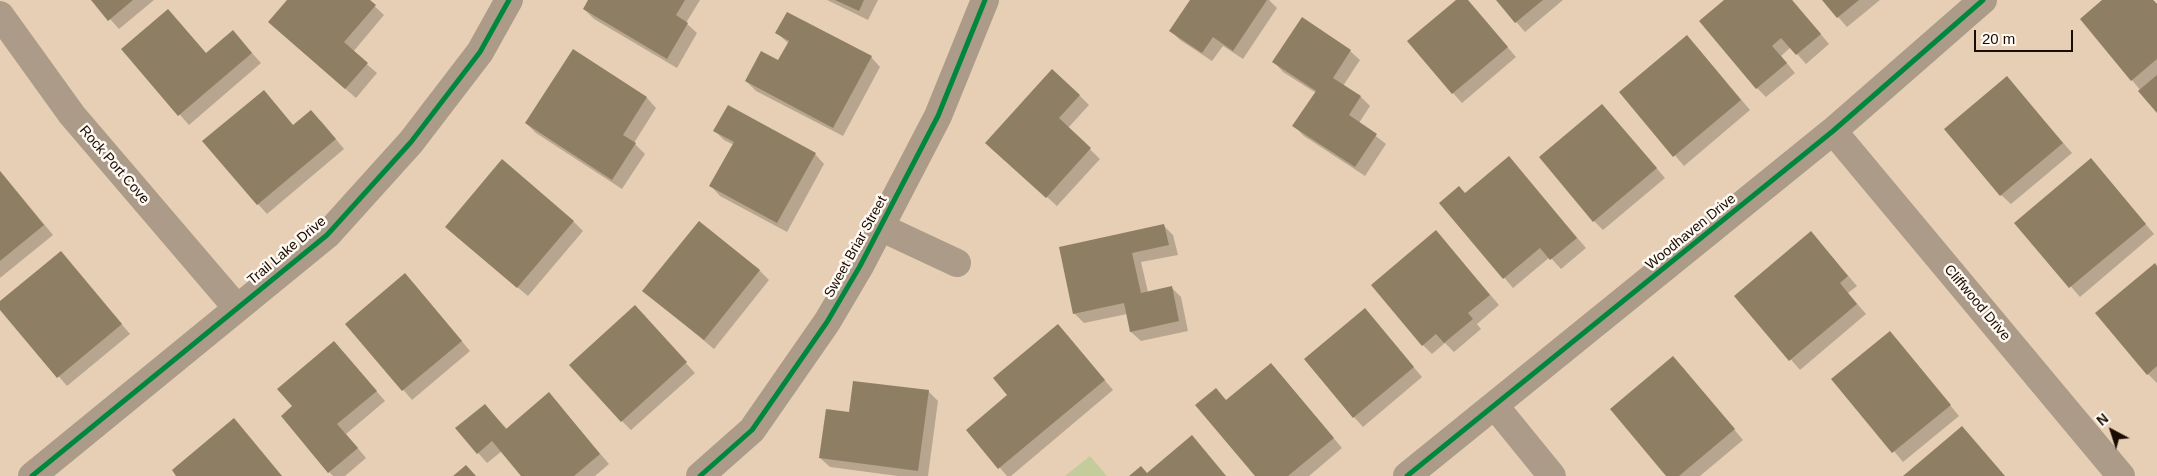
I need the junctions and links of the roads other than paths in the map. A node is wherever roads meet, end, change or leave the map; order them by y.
1 (509, 0) edge
2 (985, 0) edge
3 (1984, 0) edge
4 (0, 15) edge
5 (1833, 131) junction
6 (880, 227) junction
7 (957, 263) dead end
8 (236, 308) junction
9 (1495, 406) junction
10 (32, 476) edge
11 (700, 476) edge
12 (1408, 476) edge
13 (1552, 476) edge
14 (2121, 476) edge

1 - 8 street, Trail Lake Drive
2 - 6 street, Sweet Briar Street
3 - 5 street, Woodhaven Drive
4 - 8 street, Rock Port Cove
5 - 9 street, Woodhaven Drive
5 - 14 street, Cliffwood Drive
6 - 7 street
6 - 11 street, Sweet Briar Street
8 - 10 street, Trail Lake Drive
9 - 12 street, Woodhaven Drive
9 - 13 street

